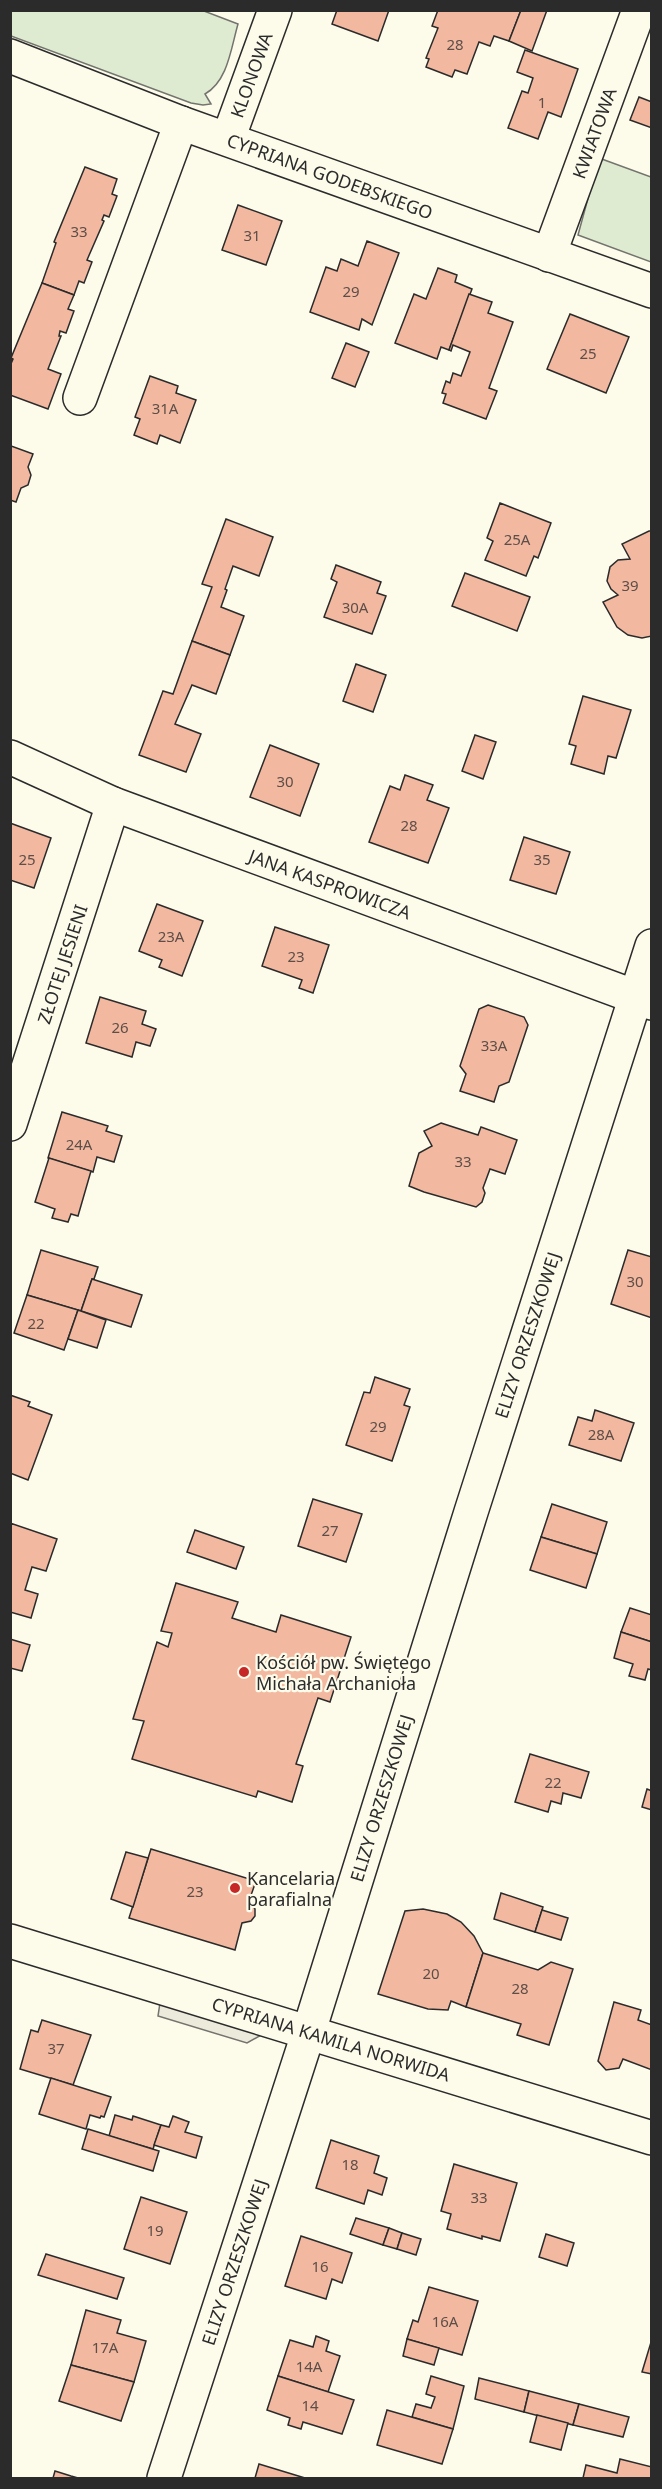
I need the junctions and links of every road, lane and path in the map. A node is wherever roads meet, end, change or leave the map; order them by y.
1 (275, 10) edge
2 (639, 10) edge
3 (10, 56) edge
4 (181, 123) junction
5 (228, 139) junction
6 (549, 255) junction
7 (651, 291) edge
8 (80, 398) dead end
9 (10, 757) edge
10 (113, 804) junction
11 (651, 946) edge
12 (643, 1000) edge
13 (10, 1124) edge
14 (10, 1941) edge
15 (309, 2031) junction
16 (651, 2138) edge
17 (164, 2478) edge

1 - 5 street, KLONOWA
2 - 6 street, KWIATOWA
3 - 4 street, CYPRIANA GODEBSKIEGO
4 - 5 street, CYPRIANA GODEBSKIEGO
4 - 8 street
5 - 6 street, CYPRIANA GODEBSKIEGO
6 - 7 street, CYPRIANA GODEBSKIEGO
9 - 10 street, JANA KASPROWICZA
10 - 12 street, JANA KASPROWICZA
10 - 13 street, ZŁOTEJ JESIENI
11 - 12 street, ELIZY ORZESZKOWEJ
12 - 15 street, ELIZY ORZESZKOWEJ
14 - 15 street, CYPRIANA KAMILA NORWIDA
15 - 16 street, CYPRIANA KAMILA NORWIDA
15 - 17 street, ELIZY ORZESZKOWEJ

